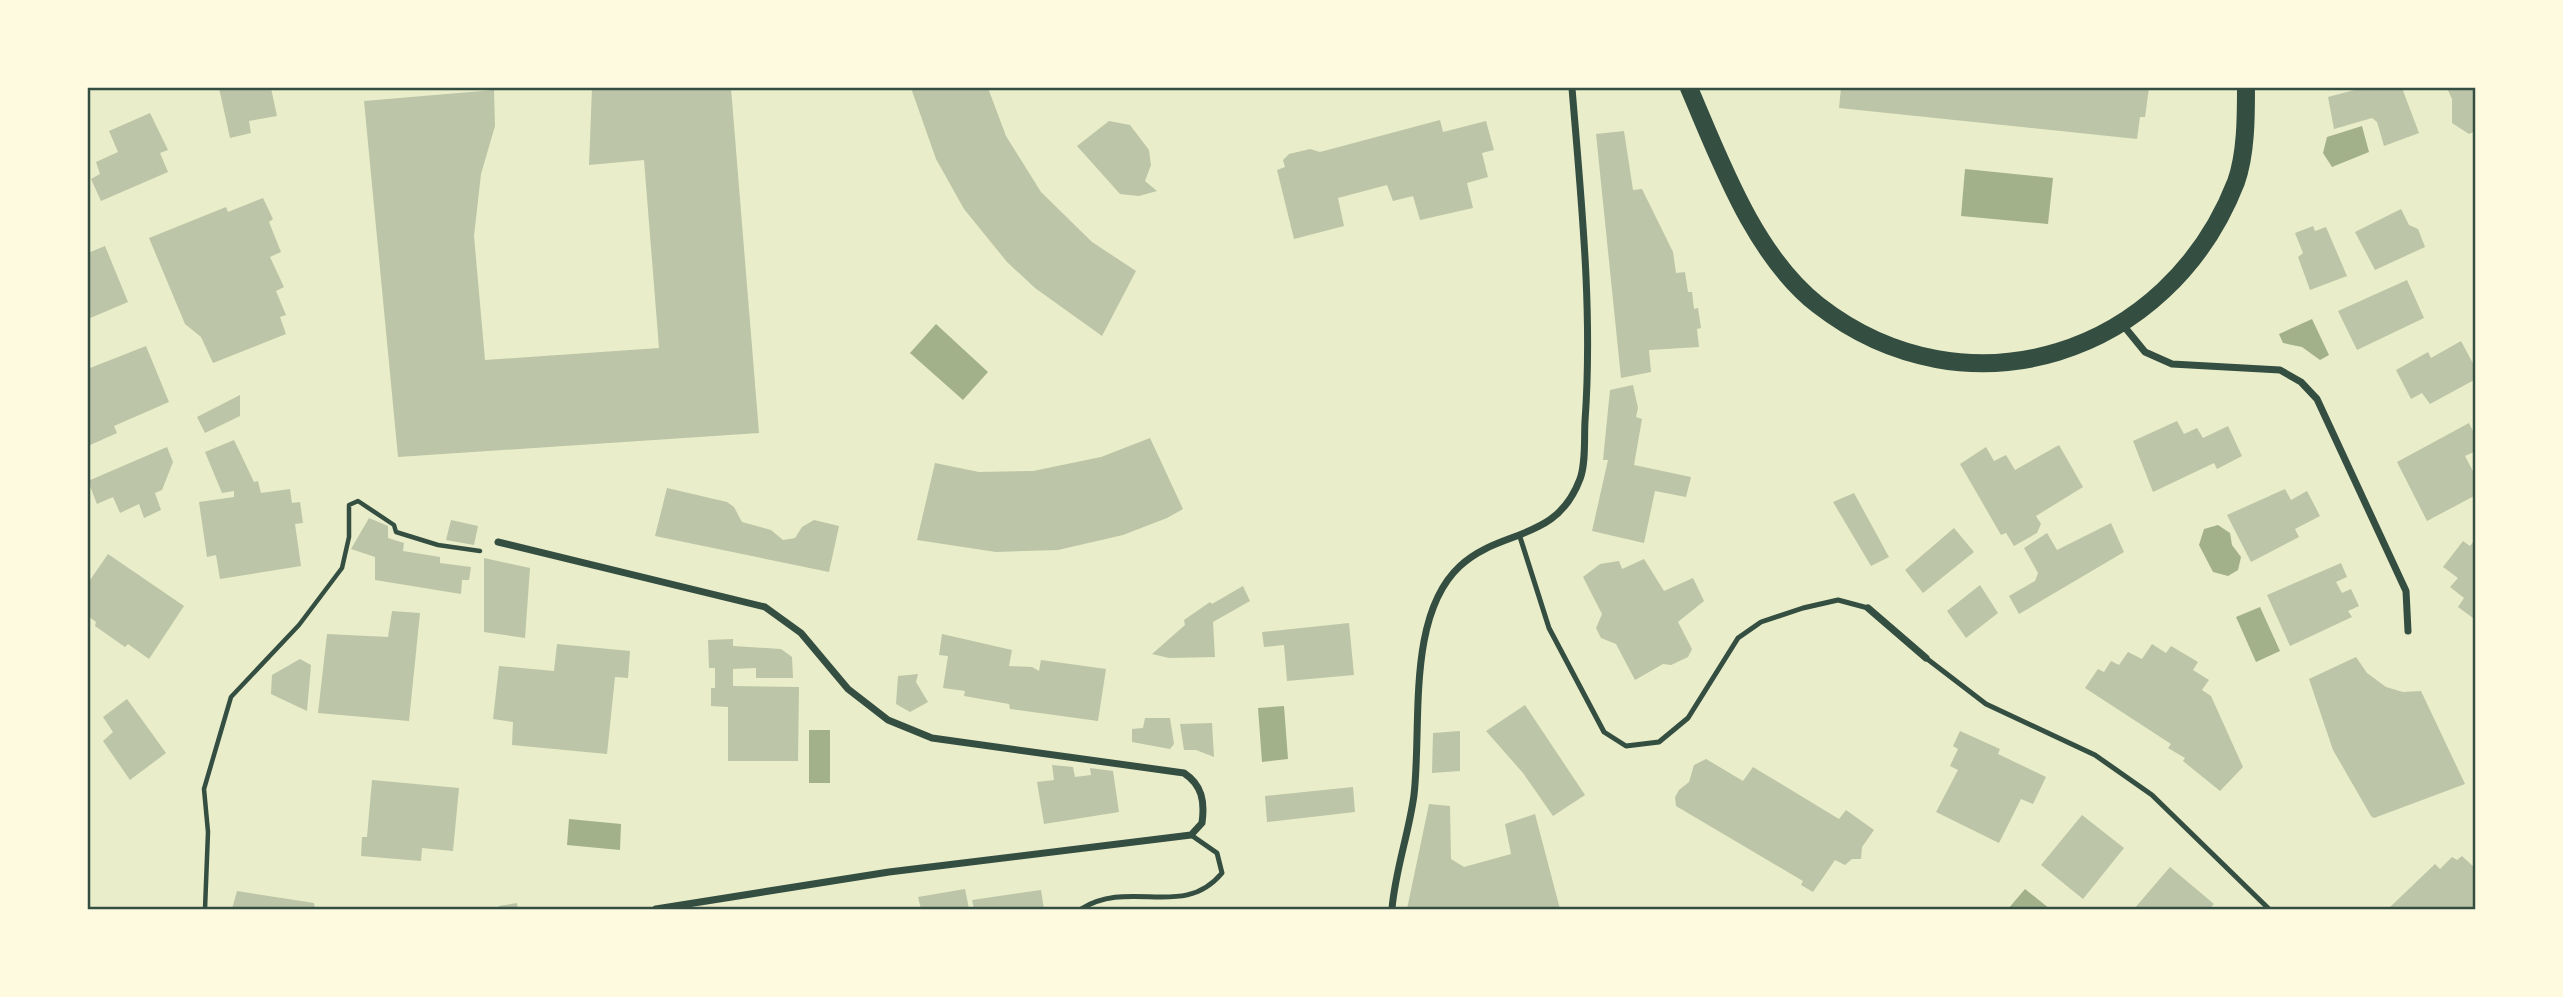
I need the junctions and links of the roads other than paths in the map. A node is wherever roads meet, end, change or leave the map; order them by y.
1 (1572, 88) edge
2 (1689, 88) edge
3 (2246, 88) edge
4 (2123, 325) junction
5 (1520, 537) junction
6 (498, 542) road end
7 (1868, 608) joint
8 (2408, 631) dead end
9 (1926, 658) joint
10 (1192, 835) junction
11 (656, 909) edge
12 (1082, 909) edge
13 (1392, 909) edge
14 (2269, 909) edge

1 - 5 street
2 - 4 main road
3 - 4 main road
4 - 8 street
5 - 7 lane
5 - 13 street
6 - 10 street
7 - 9 street
9 - 14 lane
10 - 11 street
10 - 12 lane

